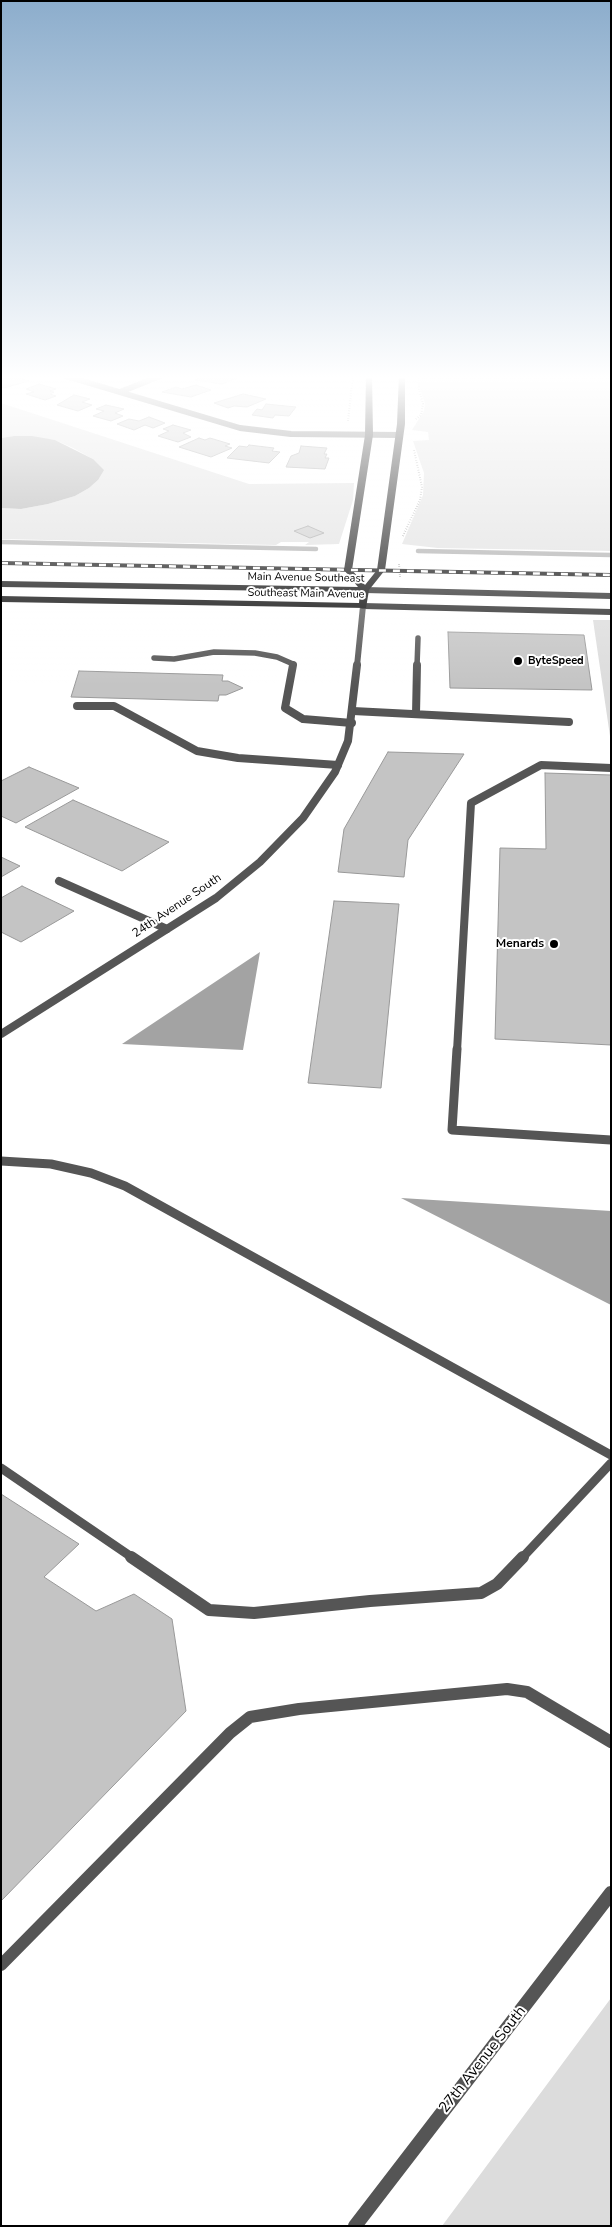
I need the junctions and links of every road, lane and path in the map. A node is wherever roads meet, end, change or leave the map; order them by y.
1 (362, 478) edge
2 (394, 478) edge
3 (421, 478) edge
4 (402, 540) dead end
5 (398, 563) dead end
6 (400, 580) dead end
7 (1, 584) edge
8 (365, 590) junction
9 (611, 596) edge
10 (1, 599) edge
11 (363, 606) junction
12 (611, 612) edge
13 (418, 638) dead end
14 (154, 658) dead end
15 (77, 706) dead end
16 (353, 711) junction
17 (416, 714) junction
18 (569, 722) dead end
19 (352, 723) junction
20 (338, 765) junction
21 (611, 768) edge
22 (60, 880) dead end
23 (167, 929) junction
24 (1, 1034) edge
25 (611, 1140) edge
26 (1, 1161) edge
27 (611, 1455) edge
28 (611, 1463) edge
29 (1, 1468) edge
30 (611, 1742) edge
31 (611, 1893) edge
32 (1, 1965) edge
33 (355, 2226) edge

1 - 8 main road
2 - 8 main road
3 - 4 path
5 - 6 path
7 - 8 main road, Main Avenue Southeast
8 - 9 main road, Main Avenue Southeast
8 - 11 main road, 24th Avenue South
10 - 11 main road, Southeast Main Avenue
11 - 12 main road, Southeast Main Avenue
11 - 16 street, 24th Avenue South
13 - 17 lane
14 - 19 lane
15 - 20 lane
16 - 17 lane
16 - 19 street, 24th Avenue South
17 - 18 lane
19 - 20 street, 24th Avenue South
20 - 23 street, 24th Avenue South
21 - 25 lane
22 - 23 lane
23 - 24 street, 24th Avenue South
26 - 27 lane
28 - 29 lane
30 - 32 lane
31 - 33 street, 27th Avenue South

